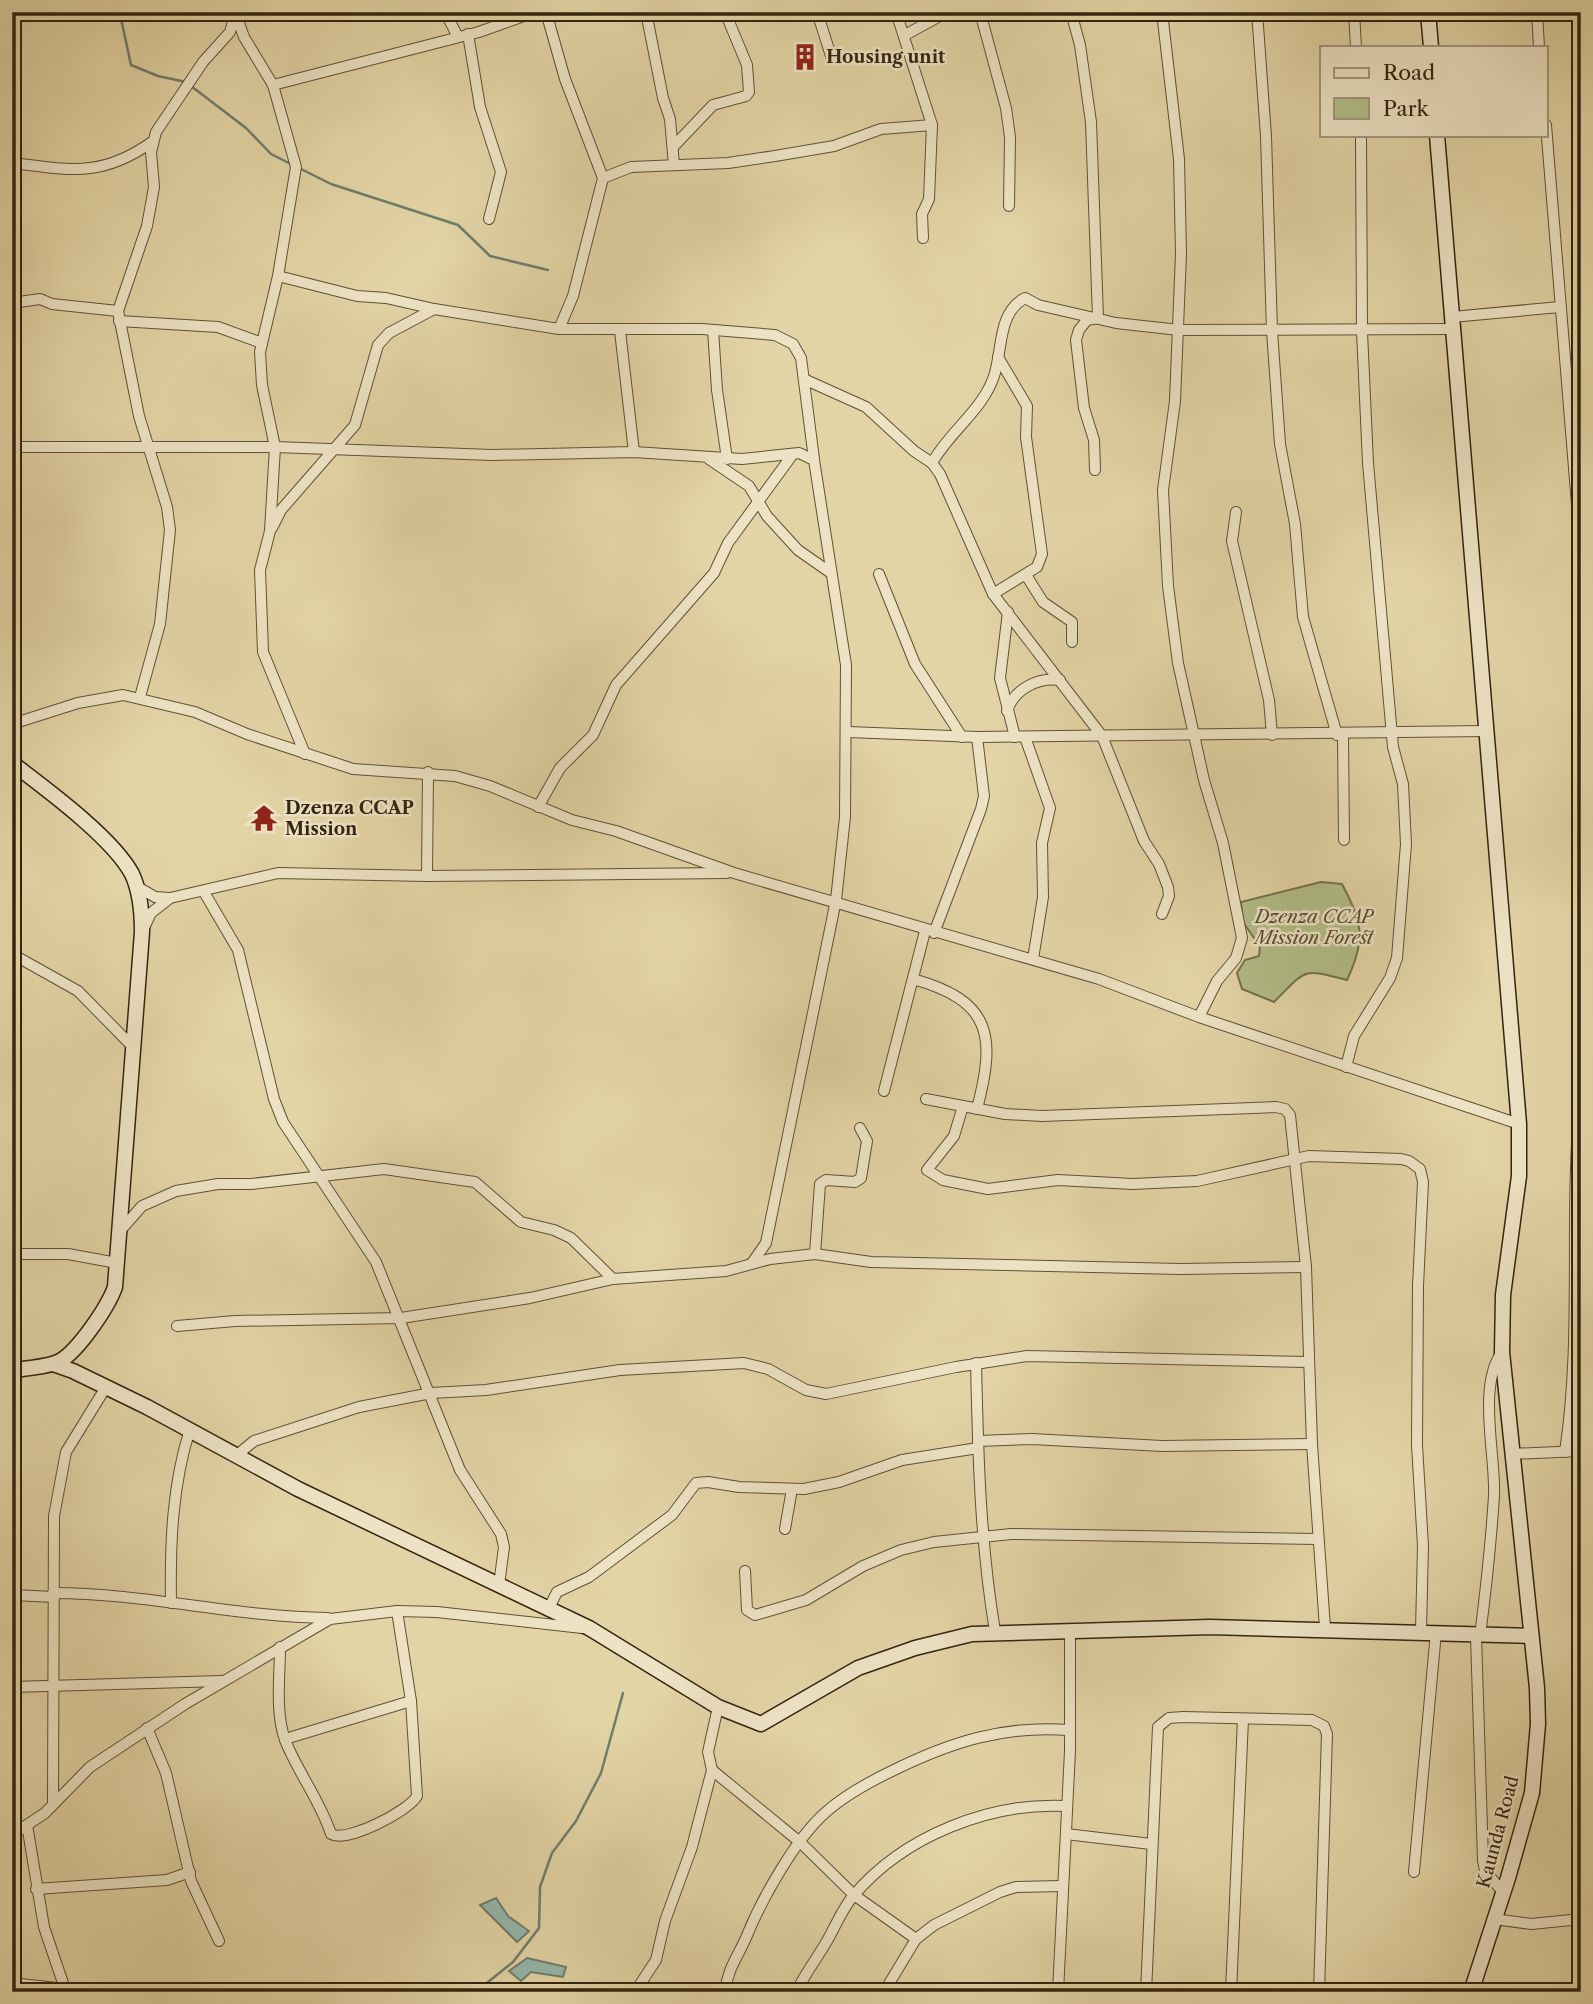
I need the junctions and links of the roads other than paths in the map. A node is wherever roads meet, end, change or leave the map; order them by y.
1 (445, 12) edge
2 (535, 12) edge
3 (546, 12) edge
4 (646, 12) edge
5 (725, 12) edge
6 (817, 12) edge
7 (896, 12) edge
8 (947, 12) edge
9 (981, 12) edge
10 (1071, 12) edge
11 (1162, 12) edge
12 (1256, 12) edge
13 (1354, 12) edge
14 (1428, 12) edge
15 (1537, 12) edge
16 (235, 13) edge
17 (468, 34) junction
18 (457, 35) junction
19 (905, 35) junction
20 (244, 37) junction
21 (221, 42) junction
22 (1356, 46) edge
23 (1431, 46) edge
24 (1539, 46) edge
25 (832, 59) dead end
26 (273, 85) junction
27 (932, 125) junction
28 (1361, 136) edge
29 (1437, 136) edge
30 (1547, 136) edge
31 (152, 142) junction
32 (674, 146) junction
33 (12, 163) edge
34 (674, 165) junction
35 (603, 178) junction
36 (1009, 206) dead end
37 (489, 219) dead end
38 (923, 238) dead end
39 (278, 276) junction
40 (12, 303) edge
41 (1560, 307) junction
42 (435, 309) junction
43 (118, 316) junction
44 (1098, 318) junction
45 (1452, 323) junction
46 (559, 329) junction
47 (713, 330) junction
48 (1179, 330) junction
49 (620, 331) junction
50 (1272, 331) junction
51 (1362, 332) junction
52 (262, 343) junction
53 (998, 357) junction
54 (806, 380) junction
55 (12, 424) edge
56 (14, 447) edge
57 (275, 447) junction
58 (150, 448) junction
59 (334, 448) junction
60 (635, 452) junction
61 (793, 454) junction
62 (705, 457) junction
63 (727, 458) junction
64 (814, 460) junction
65 (932, 463) junction
66 (1095, 470) dead end
67 (760, 500) junction
68 (1236, 512) dead end
69 (1579, 517) edge
70 (270, 531) junction
71 (831, 573) junction
72 (879, 574) dead end
73 (1026, 575) junction
74 (993, 594) junction
75 (1008, 612) junction
76 (1580, 612) edge
77 (1072, 642) dead end
78 (1059, 680) junction
79 (140, 698) junction
80 (1007, 712) junction
81 (12, 724) edge
82 (1487, 731) junction
83 (848, 733) junction
84 (1392, 734) junction
85 (1195, 735) junction
86 (1272, 735) junction
87 (1340, 735) junction
88 (1102, 736) junction
89 (962, 737) junction
90 (977, 737) junction
91 (1020, 737) junction
92 (1581, 739) edge
93 (305, 754) junction
94 (12, 763) edge
95 (428, 772) junction
96 (538, 807) junction
97 (1344, 840) dead end
98 (734, 873) junction
99 (427, 876) junction
100 (136, 886) junction
101 (204, 892) junction
102 (170, 898) junction
103 (836, 900) junction
104 (1162, 914) dead end
105 (930, 932) junction
106 (142, 933) junction
107 (12, 954) edge
108 (1033, 959) junction
109 (913, 979) junction
110 (1199, 1017) junction
111 (132, 1046) junction
112 (1346, 1067) junction
113 (884, 1091) dead end
114 (1581, 1094) edge
115 (926, 1099) dead end
116 (963, 1106) junction
117 (976, 1109) junction
118 (1519, 1124) junction
119 (860, 1128) dead end
120 (1294, 1159) junction
121 (320, 1176) junction
122 (118, 1235) junction
123 (12, 1254) edge
124 (815, 1254) junction
125 (117, 1263) junction
126 (752, 1264) junction
127 (1306, 1267) junction
128 (613, 1279) junction
129 (401, 1318) junction
130 (177, 1326) dead end
131 (1502, 1352) junction
132 (1308, 1362) junction
133 (976, 1363) junction
134 (52, 1364) junction
135 (12, 1371) edge
136 (106, 1387) junction
137 (431, 1393) junction
138 (190, 1429) junction
139 (978, 1444) junction
140 (1312, 1444) junction
141 (1581, 1451) edge
142 (1565, 1452) junction
143 (1511, 1454) junction
144 (237, 1455) junction
145 (792, 1489) junction
146 (785, 1529) dead end
147 (983, 1536) junction
148 (1318, 1539) junction
149 (745, 1571) dead end
150 (499, 1585) junction
151 (12, 1595) edge
152 (53, 1595) junction
153 (171, 1603) junction
154 (549, 1608) junction
155 (397, 1611) junction
156 (330, 1619) junction
157 (589, 1628) junction
158 (1325, 1628) junction
159 (995, 1631) junction
160 (1070, 1631) junction
161 (1429, 1632) junction
162 (1478, 1636) junction
163 (1531, 1636) junction
164 (280, 1647) junction
165 (225, 1680) junction
166 (56, 1686) junction
167 (12, 1687) edge
168 (411, 1701) junction
169 (718, 1707) junction
170 (1243, 1719) junction
171 (147, 1728) junction
172 (1069, 1730) junction
173 (285, 1740) junction
174 (712, 1770) junction
175 (53, 1804) junction
176 (1066, 1806) junction
177 (27, 1825) junction
178 (1066, 1834) junction
179 (12, 1835) edge
180 (801, 1843) junction
181 (1152, 1844) junction
182 (190, 1872) junction
183 (1414, 1872) dead end
184 (1062, 1886) junction
185 (36, 1889) junction
186 (1503, 1892) junction
187 (854, 1895) junction
188 (1494, 1919) junction
189 (1581, 1919) edge
190 (916, 1939) junction
191 (219, 1941) dead end
192 (12, 1983) edge
193 (65, 1990) edge
194 (635, 1992) edge
195 (725, 1992) edge
196 (796, 1992) edge
197 (884, 1992) edge
198 (1058, 1992) edge
199 (1146, 1992) edge
200 (1231, 1992) edge
201 (1318, 1992) edge
202 (1471, 1992) edge

1 - 18 street
2 - 17 street
3 - 35 street
4 - 32 street
5 - 32 street
6 - 25 street
7 - 19 street
8 - 19 street
9 - 36 street
10 - 44 street
11 - 48 street
12 - 50 street
13 - 22 street
14 - 23 street
15 - 24 street
16 - 20 street
16 - 21 street
17 - 18 street
17 - 37 street
18 - 26 street
19 - 27 street
20 - 21 street
20 - 26 street
21 - 31 street
26 - 39 street
27 - 34 street
27 - 38 street
28 - 51 street
29 - 45 street, Kaunda Road
30 - 41 street
31 - 33 street
31 - 43 street
32 - 34 street
34 - 35 street
35 - 46 street
39 - 42 street
39 - 52 street
40 - 43 street
41 - 45 street
41 - 69 street
42 - 46 street
42 - 59 street
43 - 52 street
43 - 58 street
44 - 48 street
44 - 53 street
44 - 66 street
45 - 51 street
45 - 82 street, Kaunda Road
46 - 49 street
47 - 49 street
47 - 54 street
47 - 63 street
48 - 50 street
48 - 85 street
49 - 60 street
50 - 51 street
50 - 87 street
51 - 84 street
52 - 57 street
53 - 65 street
53 - 73 street
54 - 64 street
54 - 65 street
55 - 56 street
56 - 58 street
57 - 58 street
57 - 59 street
57 - 70 street
58 - 79 street
59 - 60 street
59 - 70 street
60 - 62 street
61 - 63 street
61 - 64 street
61 - 67 street
62 - 63 street
62 - 67 street
64 - 71 street
65 - 74 street
67 - 71 street
67 - 96 street
68 - 86 street
69 - 76 street
70 - 93 street
71 - 83 street
72 - 89 street
73 - 74 street
73 - 77 street
74 - 75 street
75 - 78 street
75 - 80 street
76 - 92 street
78 - 80 street
78 - 88 street
79 - 81 street
79 - 93 street
80 - 91 street
82 - 84 street
82 - 118 street, Kaunda Road
83 - 89 street
83 - 103 street
84 - 87 street
84 - 112 street
85 - 86 street
85 - 88 street
85 - 110 street
86 - 87 street
87 - 97 street
88 - 91 street
88 - 104 street
89 - 90 street
90 - 91 street
90 - 105 street
91 - 108 street
93 - 95 street
94 - 100 street
95 - 96 street
95 - 99 street
96 - 98 street
98 - 99 street
98 - 103 street
99 - 101 street
100 - 102 street
100 - 106 street
101 - 102 street
101 - 121 street
102 - 106 street
103 - 105 street
103 - 126 street
105 - 108 street
105 - 109 street
106 - 111 street
107 - 111 street
108 - 110 street
109 - 113 street
109 - 117 street
110 - 112 street
111 - 122 street
112 - 118 street
114 - 142 street
115 - 116 street
116 - 117 street
116 - 120 street
117 - 120 street
118 - 131 street, Kaunda Road
119 - 124 street
120 - 127 street
120 - 161 street
121 - 122 street
121 - 128 street
121 - 129 street
122 - 125 street
123 - 125 street
124 - 126 street
124 - 127 street
125 - 134 street
126 - 128 street
127 - 132 street
128 - 129 street
129 - 130 street
129 - 137 street
131 - 143 street, Kaunda Road
131 - 162 street
132 - 133 street
132 - 140 street
133 - 137 street
133 - 139 street
134 - 135 street
134 - 136 street
136 - 138 street
136 - 152 street
137 - 144 street
137 - 150 street
138 - 144 street
138 - 153 street
139 - 140 street
139 - 145 street
139 - 147 street
140 - 148 street
141 - 142 street
142 - 143 street
143 - 163 street, Kaunda Road
144 - 150 street
145 - 146 street
145 - 154 street
147 - 148 street
147 - 149 street
147 - 159 street
148 - 158 street
150 - 154 street
151 - 152 street
152 - 153 street
152 - 166 street
153 - 156 street
154 - 157 street
155 - 156 street
155 - 157 street
155 - 168 street
156 - 164 street
157 - 169 street
158 - 160 street
158 - 161 street
159 - 160 street
159 - 169 street
160 - 172 street
161 - 162 street
161 - 183 street
162 - 163 street
162 - 186 street
163 - 186 street, Kaunda Road
164 - 165 street
164 - 173 street
165 - 166 street
165 - 171 street
166 - 167 street
166 - 175 street
168 - 173 street
168 - 173 street
169 - 174 street
170 - 181 street
170 - 200 street
170 - 201 street
171 - 175 street
171 - 182 street
172 - 176 street
172 - 180 street
174 - 180 street
174 - 194 street
175 - 177 street
176 - 178 street
176 - 187 street
177 - 179 street
177 - 185 street
178 - 181 street
178 - 184 street
180 - 187 street
180 - 195 street
181 - 199 street
182 - 185 street
182 - 191 street
184 - 190 street
184 - 198 street
185 - 193 street
186 - 188 street, Kaunda Road
187 - 190 street
187 - 196 street
188 - 189 street
188 - 202 street, Kaunda Road
190 - 197 street
192 - 193 street

